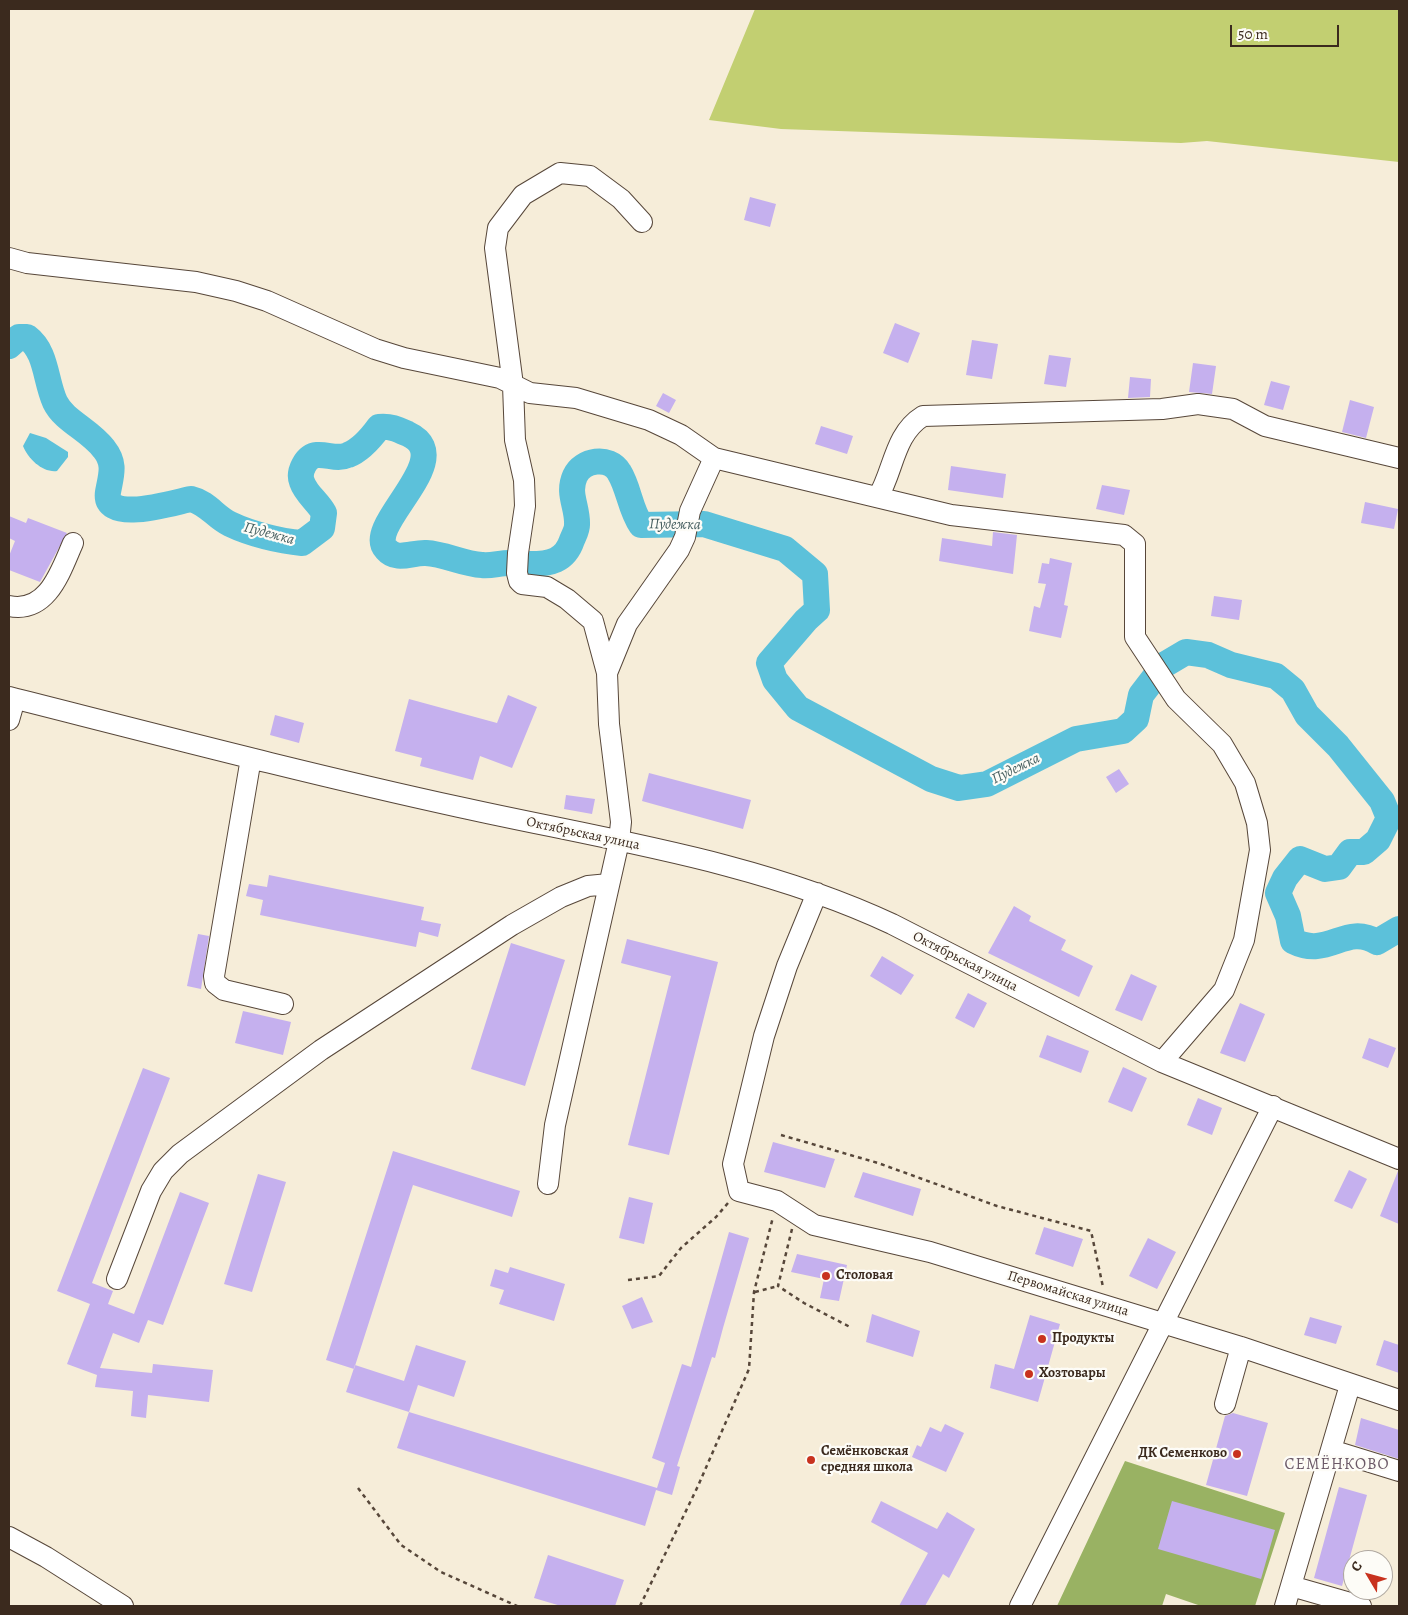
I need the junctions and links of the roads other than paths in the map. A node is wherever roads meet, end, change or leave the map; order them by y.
1 (642, 222) dead end
2 (9, 258) edge
3 (514, 385) junction
4 (714, 458) junction
5 (1399, 458) edge
6 (878, 498) junction
7 (73, 543) dead end
8 (9, 606) edge
9 (607, 673) junction
10 (12, 698) edge
11 (9, 720) edge
12 (251, 758) junction
13 (619, 841) junction
14 (609, 884) junction
15 (817, 893) junction
16 (283, 1004) dead end
17 (1162, 1062) junction
18 (1273, 1106) junction
19 (1399, 1159) edge
20 (548, 1184) dead end
21 (117, 1279) dead end
22 (1163, 1323) junction
23 (1241, 1347) junction
24 (1350, 1385) junction
25 (1399, 1400) edge
26 (1225, 1404) dead end
27 (1330, 1450) junction
28 (1399, 1471) edge
29 (9, 1537) edge
30 (1291, 1586) junction
31 (123, 1606) edge
32 (1020, 1606) edge
33 (1285, 1606) edge
34 (1361, 1606) edge

1 - 3 street
2 - 3 street
3 - 4 street
3 - 9 street
4 - 6 street
4 - 9 street
5 - 6 street
6 - 17 street
7 - 8 street
9 - 13 street
10 - 11 street
10 - 12 street, Октябрьская улица
12 - 13 street, Октябрьская улица
12 - 16 street
13 - 14 street
13 - 15 street, Октябрьская улица
14 - 20 street
14 - 21 street
15 - 17 street, Октябрьская улица
15 - 22 street, Первомайская улица
17 - 18 street, Октябрьская улица
18 - 19 street, Октябрьская улица
18 - 22 street
22 - 23 street, Первомайская улица
22 - 32 street
23 - 24 street, Первомайская улица
23 - 26 street
24 - 25 street, Первомайская улица
24 - 27 street
27 - 28 street
27 - 30 street
29 - 31 street
30 - 33 street
30 - 34 street

